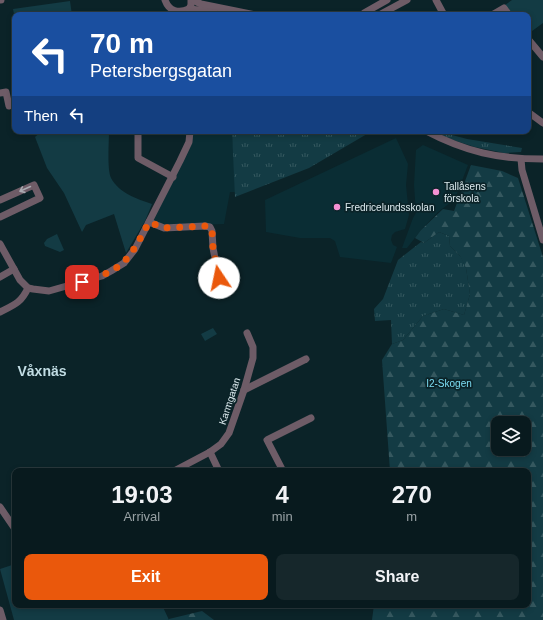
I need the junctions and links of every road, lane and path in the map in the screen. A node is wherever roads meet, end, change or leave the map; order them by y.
1 (192, 0) edge
2 (387, 0) edge
3 (407, 0) edge
4 (436, 0) edge
5 (164, 1) edge
6 (188, 9) junction
7 (176, 12) edge
8 (183, 12) edge
9 (209, 12) edge
10 (241, 12) edge
11 (366, 12) edge
12 (385, 12) edge
13 (442, 12) edge
14 (497, 12) edge
15 (507, 12) edge
16 (531, 42) edge
17 (543, 57) edge
18 (0, 93) edge
19 (8, 106) dead end
20 (531, 114) edge
21 (543, 121) edge
22 (138, 134) edge
23 (190, 134) edge
24 (432, 134) edge
25 (543, 158) edge
26 (521, 159) junction
27 (173, 177) junction
28 (0, 200) edge
29 (0, 216) edge
30 (149, 222) junction
31 (543, 240) edge
32 (0, 244) edge
33 (14, 270) junction
34 (0, 277) edge
35 (219, 278) dead end
36 (28, 288) junction
37 (0, 312) edge
38 (247, 333) dead end
39 (306, 359) dead end
40 (244, 390) junction
41 (311, 418) dead end
42 (210, 452) junction
43 (180, 468) edge
44 (218, 468) edge
45 (281, 468) edge
46 (0, 507) edge
47 (2, 516) edge
48 (12, 526) edge
49 (0, 610) edge
50 (3, 620) edge

1 - 6 street
1 - 10 street
2 - 11 street
3 - 12 street
4 - 13 street
5 - 7 street
6 - 8 street
6 - 9 street
14 - 15 street
16 - 17 street
18 - 19 street
20 - 21 street
22 - 27 street
23 - 27 street
24 - 26 street
25 - 26 street
26 - 31 street
27 - 30 street
29 -> 28 street
30 - 35 street
30 - 36 street
32 - 33 street
33 - 34 street
33 - 36 street
36 - 37 street
38 - 40 street, Karmgatan
39 - 40 street
40 - 42 street, Karmgatan
41 - 45 street
42 - 43 street, Karmgatan
42 - 44 street
46 - 47 street
47 - 48 street
49 - 50 street

